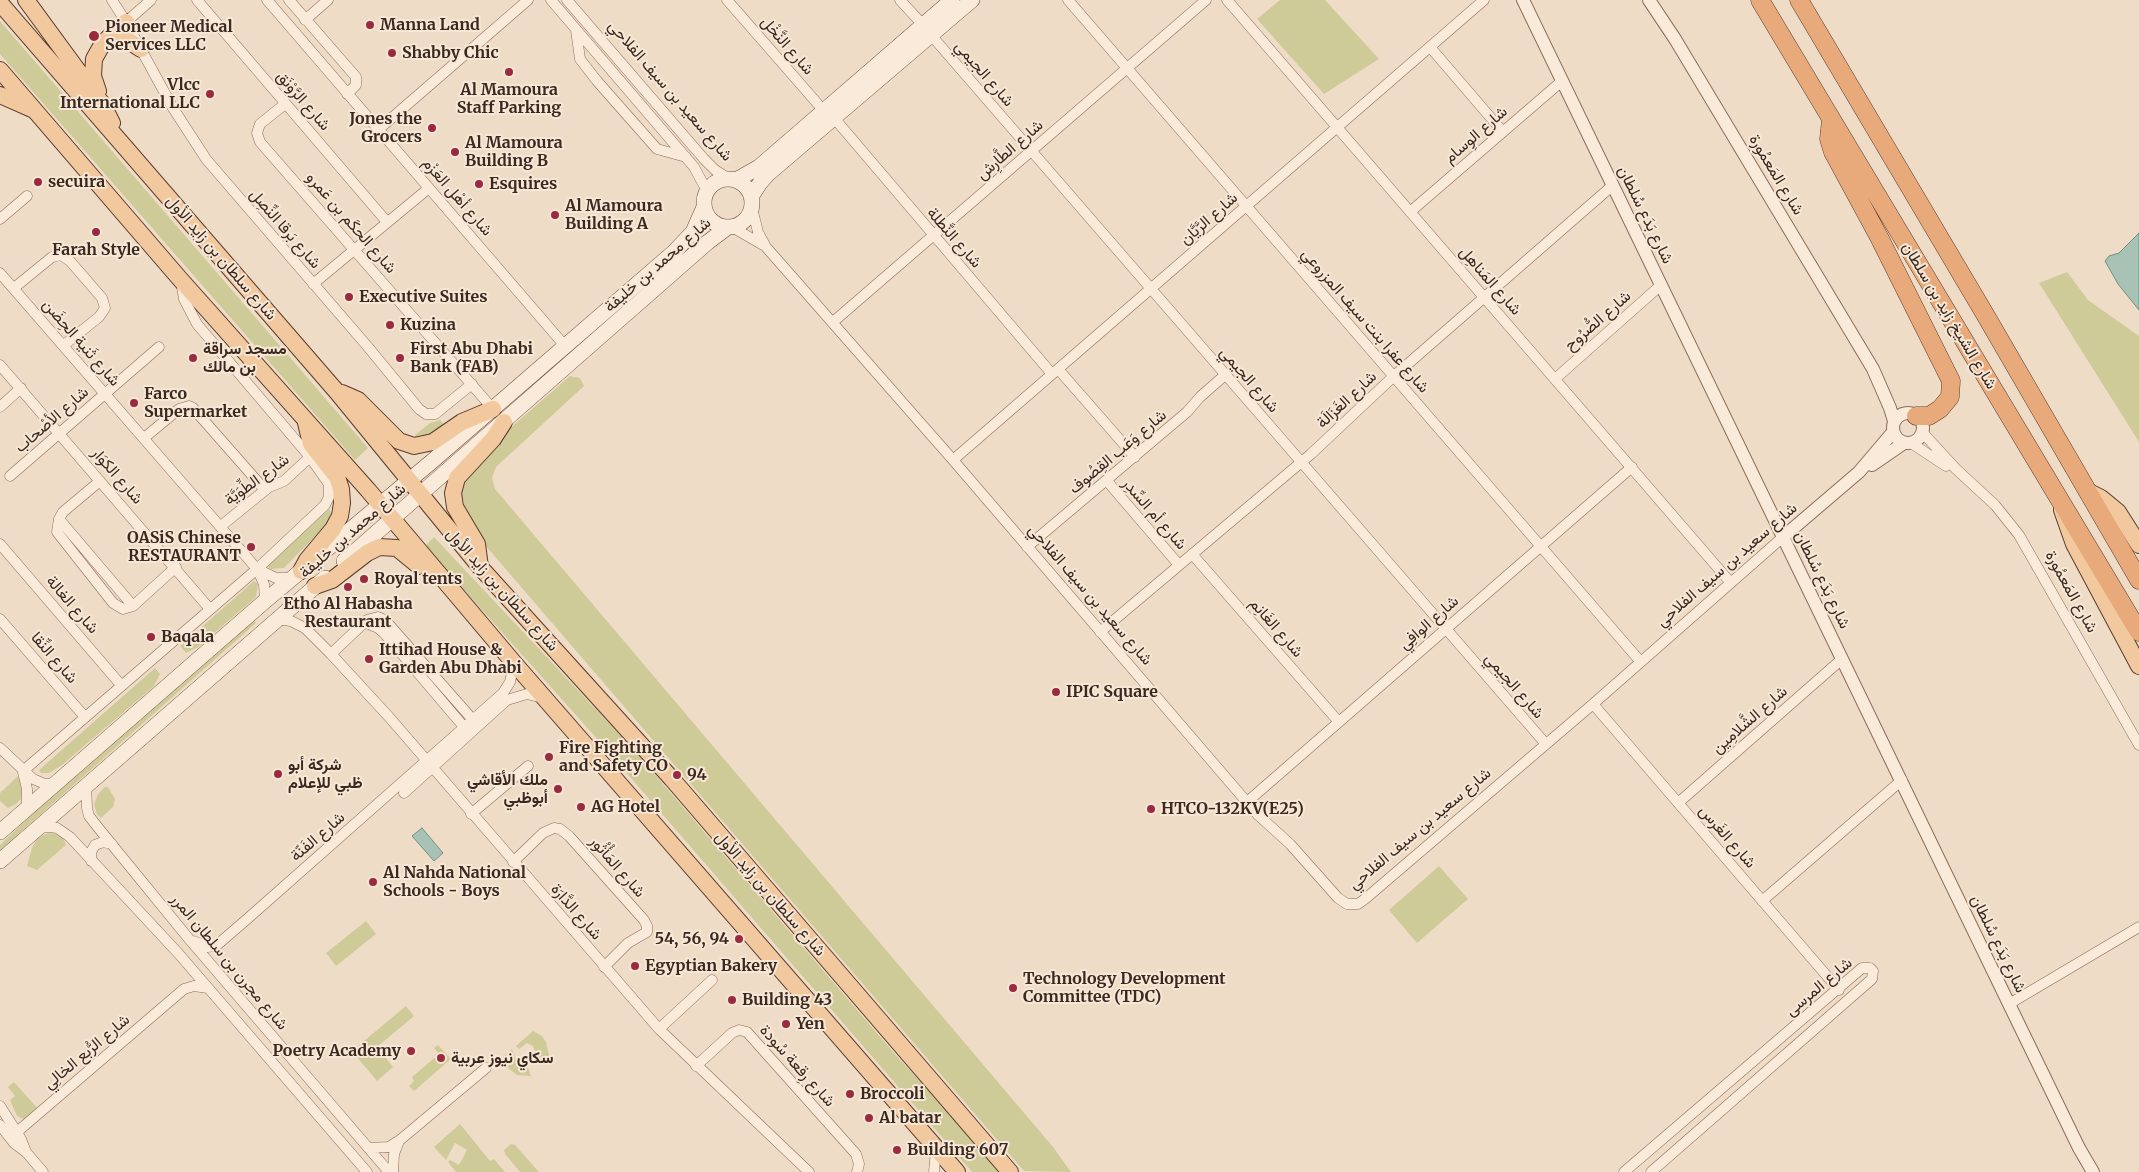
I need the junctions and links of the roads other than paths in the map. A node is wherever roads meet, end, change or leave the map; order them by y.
1 (26, 0) edge
2 (112, 0) edge
3 (151, 0) edge
4 (197, 0) edge
5 (267, 0) edge
6 (289, 0) edge
7 (328, 0) edge
8 (551, 0) edge
9 (568, 0) edge
10 (727, 0) edge
11 (900, 0) edge
12 (952, 0) edge
13 (972, 0) edge
14 (1068, 0) edge
15 (1206, 0) edge
16 (1226, 0) edge
17 (1484, 0) edge
18 (1523, 0) edge
19 (1649, 0) edge
20 (1760, 0) edge
21 (1798, 0) edge
22 (526, 1) edge
23 (0, 3) edge
24 (305, 20) junction
25 (126, 22) junction
26 (576, 30) junction
27 (927, 30) junction
28 (110, 38) junction
29 (1430, 47) junction
30 (141, 49) junction
31 (1127, 68) junction
32 (0, 70) edge
33 (1562, 81) junction
34 (347, 94) junction
35 (0, 95) edge
36 (286, 104) junction
37 (103, 105) junction
38 (37, 111) junction
39 (829, 115) junction
40 (1831, 119) junction
41 (1337, 128) junction
42 (379, 129) junction
43 (1503, 132) junction
44 (123, 145) junction
45 (1031, 151) junction
46 (686, 157) junction
47 (733, 180) junction
48 (1612, 186) junction
49 (429, 188) junction
50 (707, 191) junction
51 (27, 196) dead end
52 (752, 203) junction
53 (1246, 206) junction
54 (704, 207) junction
55 (1410, 212) junction
56 (0, 219) edge
57 (387, 222) junction
58 (730, 227) junction
59 (933, 236) junction
60 (766, 247) junction
61 (354, 249) junction
62 (0, 273) edge
63 (180, 279) junction
64 (313, 284) junction
65 (1661, 285) junction
66 (14, 288) junction
67 (1150, 289) junction
68 (1485, 298) junction
69 (833, 322) junction
70 (64, 345) junction
71 (566, 346) junction
72 (159, 347) dead end
73 (0, 365) edge
74 (1873, 369) junction
75 (1055, 372) junction
76 (1225, 375) junction
77 (1394, 376) junction
78 (1555, 379) junction
79 (472, 384) junction
80 (20, 388) junction
81 (337, 392) junction
82 (105, 394) junction
83 (0, 407) edge
84 (493, 409) junction
85 (306, 421) junction
86 (1916, 421) junction
87 (504, 422) junction
88 (1894, 427) junction
89 (59, 433) junction
90 (144, 438) junction
91 (1907, 443) junction
92 (310, 458) junction
93 (1135, 458) junction
94 (953, 460) junction
95 (1301, 463) junction
96 (1632, 468) junction
97 (1956, 469) junction
98 (1858, 472) junction
99 (10, 476) dead end
100 (100, 481) junction
101 (409, 481) junction
102 (1107, 481) junction
103 (265, 490) junction
104 (2087, 491) junction
105 (421, 496) junction
106 (2061, 503) junction
107 (380, 505) junction
108 (392, 520) junction
109 (221, 526) junction
110 (352, 527) junction
111 (1783, 537) junction
112 (0, 544) edge
113 (365, 544) junction
114 (2139, 545) edge
115 (1026, 547) junction
116 (1541, 547) junction
117 (1192, 554) junction
118 (1179, 565) junction
119 (176, 567) junction
120 (480, 567) junction
121 (256, 569) junction
122 (296, 574) junction
123 (2139, 580) edge
124 (1731, 582) junction
125 (315, 586) junction
126 (450, 587) junction
127 (265, 601) junction
128 (209, 608) junction
129 (0, 619) edge
130 (277, 619) junction
131 (364, 622) junction
132 (1444, 629) junction
133 (1100, 632) junction
134 (2139, 632) edge
135 (331, 654) junction
136 (1842, 659) junction
137 (1640, 661) junction
138 (514, 663) junction
139 (2139, 666) edge
140 (122, 685) junction
141 (547, 700) junction
142 (1593, 704) junction
143 (84, 716) junction
144 (473, 720) junction
145 (1338, 721) junction
146 (464, 727) junction
147 (1545, 743) junction
148 (2139, 745) edge
149 (0, 748) edge
150 (430, 765) junction
151 (528, 766) dead end
152 (23, 771) junction
153 (1902, 780) junction
154 (56, 783) junction
155 (86, 784) junction
156 (404, 793) dead end
157 (1247, 802) junction
158 (1678, 803) junction
159 (27, 808) junction
160 (472, 814) junction
161 (35, 829) junction
162 (0, 832) edge
163 (112, 844) junction
164 (0, 861) edge
165 (91, 861) junction
166 (513, 862) junction
167 (1762, 901) junction
168 (2139, 927) edge
169 (189, 939) junction
170 (188, 965) junction
171 (604, 967) junction
172 (712, 980) dead end
173 (208, 988) junction
174 (184, 989) junction
175 (1839, 990) junction
176 (2009, 1004) junction
177 (659, 1029) junction
178 (696, 1066) junction
179 (486, 1068) dead end
180 (0, 1106) edge
181 (0, 1125) edge
182 (13, 1135) junction
183 (1666, 1135) junction
184 (400, 1140) junction
185 (369, 1148) junction
186 (936, 1150) junction
187 (43, 1172) edge
188 (367, 1172) edge
189 (389, 1172) edge
190 (809, 1172) edge
191 (857, 1172) edge
192 (934, 1172) edge
193 (957, 1172) edge
194 (1010, 1172) edge
195 (1624, 1172) edge
196 (1646, 1172) edge
197 (1651, 1172) edge
198 (2093, 1172) edge

1 - 37 main road
2 - 25 street, شارع بَرقا النِّصِل
3 - 25 street
4 - 36 street, شارع الرَّوْنَق
5 - 34 street, شارع أهْل العَزْم
6 - 24 street
7 - 24 street
8 - 26 street, شارع سعيد بن سيف الفلاحي
9 - 47 street, شارع سعيد بن سيف الفلاحي
10 - 39 street, شارع النَّخْل
11 - 27 street, شارع الجيمي
12 - 27 main road
13 - 27 main road
14 - 31 street, شارع عفرا بنت سيف المزروعي
15 - 31 street, شارع الطَّارِش
16 - 41 street, شارع المَناهِل
17 - 29 street, شارع الرَّيَّان
18 - 33 street, شارع بَدَع سُلطان
19 - 74 street, شارع المَعمُورة
20 - 40 highway, شارع الشيخ زايد بن سلطان
21 - 104 highway, شارع الشيخ زايد بن سلطان
22 - 42 street
23 - 44 main road, شارع سلطان بن زايد الأول
24 - 34 street
25 - 28 main road
25 - 30 street, شارع بَرقا النِّصِل
26 - 46 street, شارع سعيد بن سيف الفلاحي
26 - 46 street, شارع سعيد بن سيف الفلاحي
27 - 39 main road
27 - 45 street, شارع الجيمي
28 - 30 main road
28 - 37 main road
29 - 41 street, شارع الرَّيَّان
29 - 43 street
30 - 64 street, شارع بَرقا النِّصِل
31 - 45 street, شارع الطَّارِش
31 - 53 street, شارع عفرا بنت سيف المزروعي
32 - 38 main road
33 - 43 street, شارع الوِسام
33 - 48 street, شارع بَدَع سُلطان
34 - 42 street, شارع أهْل العَزْم
35 - 38 main road
36 - 57 street, شارع الرَّوْنَق
36 - 61 street, شارع الحكَم بن عَمرو
37 - 44 main road
38 - 63 main road
39 - 47 main road
39 - 52 main road
39 - 59 street, شارع النَّطلة
40 - 86 highway
40 - 106 highway, شارع الشيخ زايد بن سلطان
41 - 53 street, شارع الرَّيَّان
41 - 55 street, شارع المَناهِل
42 - 49 street, شارع أهْل العَزْم
43 - 55 street, شارع الوِسام
44 - 81 main road, شارع سلطان بن زايد الأول
45 - 59 street, شارع الطَّارِش
45 - 67 street, شارع الجيمي
46 - 50 street, شارع سعيد بن سيف الفلاحي
47 - 50 main road
47 - 52 main road
48 - 65 street, شارع بَدَع سُلطان
48 - 68 street, شارع الغَزَالَة
49 - 57 street
49 - 71 street, شارع أهْل العَزْم
50 - 54 main road
51 - 56 street
52 - 58 main road
52 - 60 street, شارع سعيد بن سيف الفلاحي
53 - 67 street, شارع الرَّيَّان
53 - 77 street, شارع عفرا بنت سيف المزروعي
54 - 58 main road
54 - 71 main road, شارع محمد بن خليفة
55 - 68 street, شارع المَناهِل
57 - 61 street
58 - 60 street, شارع سعيد بن سيف الفلاحي
58 - 87 main road, شارع محمد بن خليفة
59 - 69 street, شارع الطَّارِش
59 - 75 street, شارع النَّطلة
60 - 69 street, شارع سعيد بن سيف الفلاحي
61 - 64 street
61 - 79 street, شارع الحكَم بن عَمرو
62 - 66 street, شارع ثَنية الحِضَن
63 - 85 main road
63 - 92 street
64 - 79 street, شارع بَرقا النِّصِل
65 - 78 street, شارع الصُّرُوح
65 - 111 street, شارع بَدَع سُلطان
66 - 70 street, شارع ثَنية الحِضَن
66 - 70 street
67 - 75 street, شارع الرَّيَّان
67 - 76 street, شارع الجيمي
68 - 77 street, شارع الغَزَالَة
68 - 78 street, شارع المَناهِل
69 - 94 street, شارع سعيد بن سيف الفلاحي
70 - 82 street, شارع ثَنية الحِضَن
71 - 84 main road, شارع محمد بن خليفة
72 - 82 street, شارع الأصْحاب
73 - 80 street, شارع الكوَار
74 - 86 street, شارع المَعمُورة
74 - 88 street, شارع المَعمُورة
75 - 93 street, شارع النَّطلة
75 - 94 street, شارع الرَّيَّان
76 - 93 street, شارع وَعَب القِصُوف
76 - 95 street, شارع الجيمي
77 - 95 street, شارع الغَزَالَة
77 - 116 street, شارع عفرا بنت سيف المزروعي
78 - 96 street, شارع المَناهِل
79 - 84 street, شارع الحكَم بن عَمرو
80 - 83 street
80 - 89 street, شارع الكوَار
81 - 84 main road
81 - 101 main road, شارع سلطان بن زايد الأول
82 - 89 street, شارع الأصْحاب
82 - 90 street, شارع ثَنية الحِضَن
84 - 101 main road, شارع محمد بن خليفة
85 - 107 main road
85 - 122 main road
86 - 88 street
86 - 91 street
86 - 97 street, شارع المَعمُورة
87 - 105 main road, شارع محمد بن خليفة
87 - 120 main road
88 - 91 street
88 - 98 street, شارع سعيد بن سيف الفلاحي
89 - 99 street, شارع الأصْحاب
89 - 100 street, شارع الكوَار
90 - 103 street
90 - 109 street, شارع ثَنية الحِضَن
91 - 97 street, شارع المَعمُورة
91 - 98 street, شارع سعيد بن سيف الفلاحي
92 - 103 street, شارع الطِّوَيَّة
92 - 121 street
93 - 102 street, شارع وَعَب القِصُوف
94 - 115 street, شارع سعيد بن سيف الفلاحي
95 - 117 street, شارع الغَزَالَة
95 - 132 street, شارع الجيمي
96 - 116 street, شارع الوافِي
96 - 124 street, شارع المَناهِل
97 - 148 street, شارع المَعمُورة
98 - 111 street, شارع سعيد بن سيف الفلاحي
100 - 119 street, شارع الكوَار
100 - 119 street
101 - 105 main road, شارع سلطان بن زايد الأول
101 - 107 main road, شارع محمد بن خليفة
102 - 115 street, شارع وَعَب القِصُوف
102 - 118 street, شارع أم السِّدِر
103 - 109 street, شارع الطِّوَيَّة
104 - 114 main road
104 - 123 highway, شارع الشيخ زايد بن سلطان
105 - 108 main road, شارع محمد بن خليفة
105 - 120 main road, شارع سلطان بن زايد الأول
106 - 134 highway, شارع الشيخ زايد بن سلطان
106 - 139 main road
107 - 108 main road
107 - 110 main road, شارع محمد بن خليفة
108 - 113 main road, شارع محمد بن خليفة
108 - 126 main road
109 - 121 street, شارع ثَنية الحِضَن
110 - 113 main road
110 - 122 main road, شارع محمد بن خليفة
111 - 124 street, شارع سعيد بن سيف الفلاحي
111 - 136 street, شارع بَدَع سُلطان
112 - 140 street, شارع الغالة
113 - 125 main road, شارع محمد بن خليفة
115 - 133 street, شارع سعيد بن سيف الفلاحي
116 - 132 street, شارع الوافِي
116 - 137 street, شارع عفرا بنت سيف المزروعي
117 - 118 street, شارع الغَزَالَة
117 - 145 street, شارع الغَانِم
118 - 133 street, شارع الغَزَالَة
119 - 128 street, شارع الكوَار
120 - 194 main road, شارع سلطان بن زايد الأول
121 - 122 street, شارع ثَنية الحِضَن
121 - 127 street, شارع ثَنية الحِضَن
121 - 128 street
122 - 127 main road, شارع محمد بن خليفة
124 - 137 street, شارع سعيد بن سيف الفلاحي
125 - 126 main road
125 - 130 main road, شارع محمد بن خليفة
126 - 138 main road
127 - 154 main road, شارع محمد بن خليفة
128 - 140 street
129 - 143 street, شارع النِّقا
130 - 135 street, شارع الدَّارَة
130 - 155 main road, شارع محمد بن خليفة
131 - 135 street
131 - 144 street
131 - 146 street
132 - 145 street, شارع الوافِي
132 - 147 street, شارع الجيمي
133 - 157 street, شارع سعيد بن سيف الفلاحي
135 - 150 street, شارع الدَّارَة
136 - 153 street, شارع بَدَع سُلطان
136 - 158 street, شارع الشَّلامِين
137 - 142 street, شارع سعيد بن سيف الفلاحي
138 - 141 main road
138 - 144 street, شارع الفَنّة
140 - 143 street
141 - 150 street, شارع الفَنّة
141 - 186 main road
142 - 147 street, شارع سعيد بن سيف الفلاحي
142 - 158 street, شارع الغَرس
143 - 152 street
144 - 146 street, شارع الفَنّة
145 - 157 street, شارع الوافِي
146 - 150 street, شارع الفَنّة
147 - 157 street, شارع سعيد بن سيف الفلاحي
149 - 152 street
150 - 156 street, شارع الفَنّة
150 - 160 street, شارع الدَّارَة
150 - 169 street, شارع الفَنّة
151 - 160 street
152 - 154 street
152 - 159 street
153 - 167 street
153 - 176 street, شارع بَدَع سُلطان
154 - 159 main road, شارع محمد بن خليفة
155 - 161 main road, شارع محمد بن خليفة
155 - 163 street, شارع مجرن بن سلطان المرر
158 - 167 street, شارع الغَرس
159 - 162 main road, شارع محمد بن خليفة
160 - 166 street, شارع الدَّارَة
161 - 164 main road, شارع محمد بن خليفة
161 - 165 street, شارع مجرن بن سلطان المرر
163 - 165 street
163 - 169 street, شارع مجرن بن سلطان المرر
165 - 170 street, شارع مجرن بن سلطان المرر
166 - 171 street, شارع الدَّارَة
166 - 171 street, شارع المَأْثُور
167 - 175 street, شارع الغَرس
168 - 176 street
169 - 185 street, شارع مجرن بن سلطان المرر
170 - 173 street, شارع مجرن بن سلطان المرر
170 - 174 street
171 - 177 street, شارع الدَّارَة
172 - 177 street
173 - 174 street
173 - 188 street, شارع مجرن بن سلطان المرر
174 - 182 street, شارع الرُّبع الخالِي
175 - 183 street, شارع المرسى
175 - 197 street, شارع المرسى
176 - 198 street, شارع بَدَع سُلطان
177 - 178 street, شارع الدَّارَة
178 - 190 street, شارع الدَّارَة
178 - 191 street, شارع رِقعة سُودة
179 - 184 street
180 - 182 street
181 - 182 street
182 - 187 street
183 - 195 street, شارع المرسى
183 - 196 street
184 - 185 street
184 - 189 street
185 - 189 street, شارع مجرن بن سلطان المرر
186 - 192 street
186 - 193 main road

